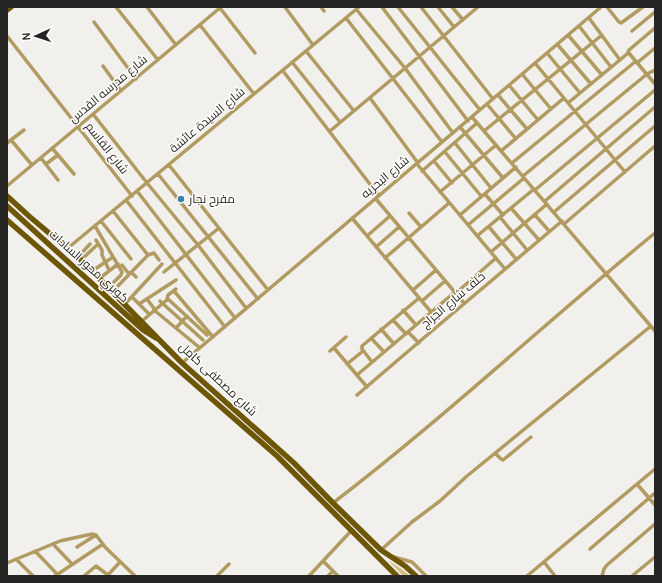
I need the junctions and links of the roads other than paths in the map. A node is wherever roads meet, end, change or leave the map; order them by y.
1 (11, 7) edge
2 (116, 7) edge
3 (147, 7) edge
4 (285, 7) edge
5 (321, 7) edge
6 (349, 7) edge
7 (382, 7) edge
8 (398, 7) edge
9 (421, 7) edge
10 (438, 7) edge
11 (452, 7) edge
12 (478, 7) edge
13 (601, 7) edge
14 (607, 7) edge
15 (643, 7) edge
16 (220, 8) edge
17 (356, 9) edge
18 (7, 10) edge
19 (324, 11) dead end
20 (655, 12) edge
21 (346, 18) junction
22 (589, 18) junction
23 (462, 20) junction
24 (94, 22) dead end
25 (200, 24) junction
26 (579, 26) junction
27 (454, 27) junction
28 (655, 28) edge
29 (632, 31) dead end
30 (568, 35) junction
31 (602, 35) junction
32 (7, 36) edge
33 (443, 36) junction
34 (592, 43) junction
35 (557, 44) junction
36 (176, 45) junction
37 (313, 45) junction
38 (430, 47) junction
39 (655, 48) edge
40 (306, 51) junction
41 (582, 51) junction
42 (628, 52) junction
43 (255, 53) dead end
44 (547, 53) junction
45 (419, 57) junction
46 (158, 60) junction
47 (571, 60) junction
48 (620, 60) junction
49 (292, 62) junction
50 (636, 62) junction
51 (535, 63) junction
52 (103, 66) dead end
53 (612, 67) junction
54 (405, 68) junction
55 (560, 69) junction
56 (655, 70) edge
57 (283, 71) junction
58 (522, 74) junction
59 (647, 74) junction
60 (602, 75) junction
61 (393, 78) junction
62 (136, 79) junction
63 (548, 79) junction
64 (591, 84) junction
65 (655, 84) edge
66 (509, 85) junction
67 (535, 90) junction
68 (655, 90) edge
69 (121, 91) junction
70 (580, 93) junction
71 (254, 94) junction
72 (498, 95) junction
73 (370, 98) junction
74 (564, 98) junction
75 (493, 99) junction
76 (522, 101) junction
77 (568, 103) junction
78 (487, 104) junction
79 (655, 107) edge
80 (551, 109) junction
81 (480, 110) junction
82 (511, 110) junction
83 (354, 111) junction
84 (575, 111) junction
85 (94, 114) junction
86 (472, 117) junction
87 (499, 119) junction
88 (468, 120) junction
89 (538, 120) junction
90 (340, 122) junction
91 (477, 123) junction
92 (586, 125) junction
93 (655, 126) edge
94 (78, 127) junction
95 (460, 127) junction
96 (527, 129) junction
97 (24, 130) dead end
98 (330, 131) junction
99 (484, 132) junction
100 (453, 133) junction
101 (465, 134) junction
102 (597, 138) junction
103 (516, 139) junction
104 (8, 141) edge
105 (442, 142) junction
106 (455, 143) junction
107 (496, 145) junction
108 (655, 146) edge
109 (52, 148) junction
110 (606, 149) junction
111 (501, 151) junction
112 (445, 152) junction
113 (58, 155) junction
114 (484, 156) junction
115 (41, 158) junction
116 (615, 160) junction
117 (434, 161) junction
118 (417, 163) junction
119 (512, 163) junction
120 (46, 164) junction
121 (32, 165) junction
122 (169, 165) junction
123 (473, 165) junction
124 (516, 168) junction
125 (422, 171) junction
126 (625, 172) junction
127 (463, 173) junction
128 (74, 174) dead end
129 (158, 174) junction
130 (524, 177) junction
131 (503, 178) junction
132 (58, 180) dead end
133 (147, 183) junction
134 (452, 183) junction
135 (7, 186) edge
136 (491, 188) junction
137 (535, 190) junction
138 (137, 191) junction
139 (440, 192) junction
140 (483, 195) junction
141 (7, 196) edge
142 (132, 196) junction
143 (379, 196) junction
144 (376, 199) junction
145 (126, 200) junction
146 (449, 203) junction
147 (546, 203) junction
148 (493, 204) junction
149 (7, 206) edge
150 (510, 208) junction
151 (113, 211) junction
152 (554, 212) junction
153 (409, 213) dead end
154 (460, 215) junction
155 (535, 215) junction
156 (390, 216) junction
157 (501, 216) junction
158 (30, 217) junction
159 (352, 218) junction
160 (7, 220) edge
161 (101, 221) junction
162 (563, 222) junction
163 (524, 224) junction
164 (468, 225) junction
165 (95, 226) junction
166 (399, 227) junction
167 (421, 227) junction
168 (489, 227) junction
169 (219, 228) junction
170 (549, 231) junction
171 (22, 232) junction
172 (514, 233) junction
173 (655, 233) edge
174 (209, 236) junction
175 (367, 236) junction
176 (477, 236) junction
177 (55, 238) junction
178 (409, 238) junction
179 (539, 240) junction
180 (502, 243) junction
181 (90, 244) dead end
182 (98, 244) junction
183 (106, 244) junction
184 (198, 245) junction
185 (376, 247) junction
186 (68, 248) junction
187 (527, 250) junction
188 (44, 252) junction
189 (491, 252) junction
190 (148, 254) junction
191 (186, 254) junction
192 (113, 256) junction
193 (79, 258) junction
194 (132, 258) dead end
195 (385, 258) junction
196 (496, 258) junction
197 (516, 259) junction
198 (159, 260) dead end
199 (105, 262) junction
200 (175, 263) junction
201 (120, 264) junction
202 (162, 264) dead end
203 (505, 269) junction
204 (109, 270) junction
205 (436, 270) junction
206 (92, 271) junction
207 (164, 272) dead end
208 (130, 273) junction
209 (606, 273) junction
210 (100, 278) junction
211 (136, 278) dead end
212 (176, 280) dead end
213 (445, 281) junction
214 (110, 289) junction
215 (268, 290) junction
216 (413, 290) junction
217 (455, 293) junction
218 (132, 297) junction
219 (419, 298) junction
220 (147, 299) junction
221 (168, 299) junction
222 (258, 299) junction
223 (422, 301) junction
224 (161, 302) junction
225 (464, 303) junction
226 (125, 304) junction
227 (139, 304) junction
228 (246, 308) junction
229 (155, 310) junction
230 (403, 310) junction
231 (431, 312) junction
232 (149, 314) junction
233 (186, 316) junction
234 (235, 318) junction
235 (392, 320) junction
236 (142, 321) junction
237 (182, 321) junction
238 (416, 325) junction
239 (651, 326) junction
240 (225, 327) junction
241 (176, 328) junction
242 (381, 329) junction
243 (655, 331) edge
244 (208, 333) junction
245 (407, 333) junction
246 (213, 336) junction
247 (346, 337) dead end
248 (371, 338) junction
249 (159, 339) junction
250 (203, 340) junction
251 (419, 343) junction
252 (394, 344) junction
253 (199, 347) junction
254 (363, 351) junction
255 (384, 352) junction
256 (372, 362) junction
257 (182, 363) junction
258 (347, 364) junction
259 (357, 375) junction
260 (367, 387) junction
261 (357, 395) dead end
262 (531, 437) dead end
263 (495, 453) junction
264 (655, 469) edge
265 (637, 484) junction
266 (655, 494) edge
267 (649, 498) junction
268 (333, 503) junction
269 (655, 505) edge
270 (655, 524) edge
271 (351, 531) junction
272 (96, 535) junction
273 (53, 544) junction
274 (103, 544) junction
275 (77, 547) dead end
276 (590, 549) dead end
277 (381, 550) junction
278 (35, 551) junction
279 (392, 557) junction
280 (655, 557) edge
281 (16, 559) junction
282 (323, 561) junction
283 (120, 562) junction
284 (544, 562) junction
285 (7, 563) edge
286 (72, 564) junction
287 (229, 564) dead end
288 (333, 571) junction
289 (56, 575) edge
290 (220, 575) edge
291 (33, 576) edge
292 (84, 576) edge
293 (107, 576) edge
294 (134, 576) edge
295 (308, 576) edge
296 (328, 576) edge
297 (338, 576) edge
298 (397, 576) edge
299 (416, 576) edge
300 (426, 576) edge
301 (527, 576) edge
302 (555, 576) edge
303 (602, 576) edge
304 (632, 576) edge

1 - 18 main road
2 - 46 street
3 - 36 street
4 - 37 street
5 - 19 street
6 - 17 street
7 - 45 street
8 - 38 street
9 - 33 street
10 - 27 street
11 - 23 street
12 - 23 street
13 - 22 street, شارع البحريه
14 - 15 street
16 - 25 street, شارع مدرسه القدس
16 - 43 street
17 - 21 street, شارع السيدة عائشة
17 - 54 street
20 - 29 street
21 - 37 street, شارع السيدة عائشة
21 - 61 street
22 - 26 street, شارع البحريه
22 - 31 street
23 - 27 street
24 - 62 street
25 - 36 street, شارع مدرسه القدس
25 - 71 street
26 - 30 street, شارع البحريه
26 - 34 street
27 - 33 street
28 - 42 street
30 - 35 street, شارع البحريه
30 - 41 street
31 - 34 street
31 - 48 street
32 - 94 street, شارع القاسم
33 - 38 street
33 - 75 street
34 - 41 street
34 - 53 street
35 - 44 street, شارع البحريه
35 - 47 street
36 - 46 street, شارع مدرسه القدس
37 - 40 street, شارع السيدة عائشة
38 - 45 street
38 - 81 street
39 - 50 street
40 - 49 street, شارع السيدة عائشة
40 - 83 street
41 - 47 street
41 - 60 street
42 - 48 street
42 - 50 street
44 - 51 street, شارع البحريه
44 - 55 street
45 - 54 street
45 - 88 street
46 - 62 street, شارع مدرسه القدس
47 - 55 street
47 - 64 street
48 - 53 street
49 - 57 street, شارع السيدة عائشة
49 - 90 street
50 - 59 street
50 - 84 street
51 - 58 street, شارع البحريه
51 - 63 street
52 - 69 street
53 - 60 street
54 - 61 street
54 - 100 street
55 - 63 street
55 - 70 street
56 - 59 street
57 - 71 street, شارع السيدة عائشة
57 - 98 street
58 - 66 street, شارع البحريه
58 - 67 street
59 - 65 street
59 - 92 street
60 - 64 street
61 - 73 street
61 - 105 street
62 - 69 street, شارع مدرسه القدس
63 - 67 street
63 - 74 street
64 - 70 street
66 - 72 street, شارع البحريه
66 - 76 street
67 - 76 street
67 - 80 street
68 - 102 street
69 - 85 street, شارع مدرسه القدس
70 - 77 street
71 - 122 street, شارع السيدة عائشة
72 - 75 street, شارع البحريه
72 - 82 street
73 - 83 street
73 - 118 street
74 - 77 street
74 - 80 street
75 - 78 street, شارع البحريه
76 - 82 street
76 - 89 street
77 - 84 street
78 - 81 street, شارع البحريه
78 - 87 street
79 - 110 street
80 - 89 street
81 - 86 street, شارع البحريه
82 - 87 street
82 - 96 street
83 - 90 street
84 - 92 street
84 - 119 street
85 - 94 street, شارع مدرسه القدس
85 - 133 street
86 - 88 street, شارع البحريه
86 - 91 street
87 - 99 street
87 - 103 street
88 - 95 street, شارع البحريه
89 - 96 street
90 - 98 street
91 - 99 street
91 - 101 street
92 - 102 street
92 - 130 street
93 - 116 street
94 - 109 street, شارع مدرسه القدس
94 - 142 street, شارع القاسم
95 - 100 street, شارع البحريه
95 - 101 street
96 - 103 street
97 - 104 street
98 - 143 street
99 - 107 street
100 - 105 street, شارع البحريه
101 - 106 street
101 - 114 street
102 - 110 street
102 - 137 street
103 - 111 street
104 - 121 street
105 - 118 street, شارع البحريه
106 - 112 street
106 - 123 street
107 - 111 street
107 - 114 street
108 - 126 street, خلف شارع الجراج
109 - 113 street
109 - 115 street, شارع مدرسه القدس
110 - 116 street
110 - 147 street
111 - 119 street
112 - 117 street
112 - 127 street
113 - 120 street
113 - 128 street
114 - 123 street
114 - 131 street
115 - 120 street
115 - 121 street, شارع مدرسه القدس
116 - 126 street
116 - 152 street
117 - 125 street
117 - 134 street
118 - 125 street
118 - 143 street, شارع البحريه
119 - 124 street
120 - 132 street
121 - 135 street, شارع مدرسه القدس
122 - 129 street, شارع السيدة عائشة
122 - 169 street
123 - 127 street
123 - 136 street
124 - 130 street
124 - 131 street
125 - 139 street
126 - 162 street, خلف شارع الجراج
127 - 134 street
127 - 140 street
129 - 133 street, شارع السيدة عائشة
129 - 174 street
130 - 137 street
130 - 148 street
131 - 136 street
133 - 138 street, شارع السيدة عائشة
133 - 184 street
134 - 139 street
136 - 140 street
137 - 147 street
137 - 150 street
138 - 142 street, شارع السيدة عائشة
138 - 191 street
139 - 146 street
140 - 148 street
140 - 154 street
141 - 158 main road, شارع مصطفى كامل
142 - 145 street, شارع السيدة عائشة
143 - 144 street, شارع البحريه
144 - 156 street
144 - 159 street, شارع البحريه
145 - 151 street, شارع السيدة عائشة
145 - 200 street
146 - 154 street
146 - 167 street
147 - 152 street
147 - 155 street
148 - 157 street
148 - 164 street
149 - 249 main road, كوبري محور السادات
150 - 157 street
150 - 163 street
151 - 161 street, شارع السيدة عائشة
151 - 190 street
152 - 162 street
153 - 167 street
154 - 164 street
155 - 163 street
155 - 170 street
156 - 166 street
156 - 175 street
157 - 168 street
157 - 172 street
158 - 171 main road
158 - 177 main road, شارع مصطفى كامل
159 - 175 street
159 - 215 street, شارع البحريه
160 - 171 main road, شارع مصطفى كامل
161 - 165 street, شارع السيدة عائشة
161 - 194 street
162 - 170 street, خلف شارع الجراج
162 - 209 street
163 - 172 street
163 - 179 street
164 - 176 street
165 - 183 street
165 - 186 street, شارع السيدة عائشة
166 - 178 street
166 - 185 street
167 - 178 street
168 - 176 street
168 - 180 street
169 - 174 street
169 - 215 street
170 - 179 street, خلف شارع الجراج
171 - 188 main road, شارع مصطفى كامل
172 - 180 street
172 - 187 street
173 - 209 street
174 - 184 street
174 - 222 street
175 - 185 street
176 - 189 street
177 - 186 main road, شارع مصطفى كامل
177 - 188 main road
178 - 195 street
178 - 205 street
179 - 187 street, خلف شارع الجراج
180 - 189 street
180 - 197 street
181 - 193 street
182 - 183 street
182 - 193 street
182 - 199 street
183 - 192 street
184 - 191 street
184 - 228 street
185 - 195 street
186 - 193 main road, شارع مصطفى كامل
187 - 197 street, خلف شارع الجراج
188 - 271 main road, شارع مصطفى كامل
189 - 196 street
190 - 198 street
190 - 208 street
191 - 200 street
191 - 234 street
192 - 199 street
192 - 201 street
193 - 206 main road, شارع مصطفى كامل
195 - 216 street
196 - 203 street
196 - 217 street
197 - 203 street, خلف شارع الجراج
199 - 204 street
199 - 206 street
200 - 207 street
200 - 240 street
201 - 204 street
201 - 208 street
201 - 214 street
202 - 218 street
203 - 225 street, خلف شارع الجراج
204 - 210 street
205 - 213 street
205 - 216 street
206 - 210 main road, شارع مصطفى كامل
208 - 211 street
208 - 214 street
209 - 239 street
209 - 268 street
210 - 214 main road, شارع مصطفى كامل
212 - 220 street
213 - 217 street
213 - 223 street
214 - 226 main road, شارع مصطفى كامل
215 - 222 street, شارع البحريه
216 - 219 street
217 - 225 street
217 - 231 street
218 - 226 street
218 - 227 street
219 - 223 street
219 - 230 street
220 - 227 street
220 - 229 street
221 - 224 street
221 - 233 street
221 - 244 street
222 - 228 street, شارع البحريه
223 - 231 street
224 - 229 street
224 - 237 street
225 - 251 street, خلف شارع الجراج
226 - 236 main road, شارع مصطفى كامل
227 - 232 street
228 - 234 street, شارع البحريه
229 - 232 street
229 - 241 street
230 - 235 street
230 - 238 street
231 - 238 street
232 - 236 street
233 - 237 street
233 - 244 street
234 - 240 street, شارع البحريه
235 - 242 street
235 - 245 street
236 - 249 main road, شارع مصطفى كامل
237 - 241 street
237 - 250 street
238 - 245 street
239 - 243 street
239 - 263 street
240 - 246 street, شارع البحريه
241 - 253 street
242 - 248 street
242 - 252 street
244 - 246 street
244 - 250 street
245 - 251 street
245 - 252 street
246 - 253 street, شارع البحريه
247 - 258 street
248 - 254 street
248 - 255 street
249 - 257 main road, شارع مصطفى كامل
250 - 253 street
251 - 260 street, خلف شارع الجراج
252 - 255 street
253 - 257 street, شارع البحريه
254 - 256 street
254 - 258 street
255 - 256 street
256 - 259 street
257 - 268 main road, شارع مصطفى كامل
258 - 259 street
259 - 260 street
260 - 261 street, خلف شارع الجراج
262 - 263 street
263 - 277 street
264 - 265 street
265 - 267 street
265 - 284 street
266 - 267 street
267 - 269 street
267 - 276 street
268 - 277 main road, شارع مصطفى كامل
270 - 303 street
271 - 282 street
271 - 298 main road, شارع مصطفى كامل
272 - 273 street
272 - 274 street
272 - 275 street
273 - 278 street
273 - 286 street
274 - 283 street
274 - 286 street
277 - 279 main road, شارع مصطفى كامل
278 - 281 street
278 - 289 street
279 - 299 main road, شارع مصطفى كامل
279 - 300 street
280 - 304 street
281 - 285 street
281 - 291 street
282 - 288 street
282 - 295 street
283 - 293 street
283 - 294 street
284 - 301 street
284 - 302 street
286 - 289 street
287 - 290 street
288 - 296 street
288 - 297 street
292 - 293 street

